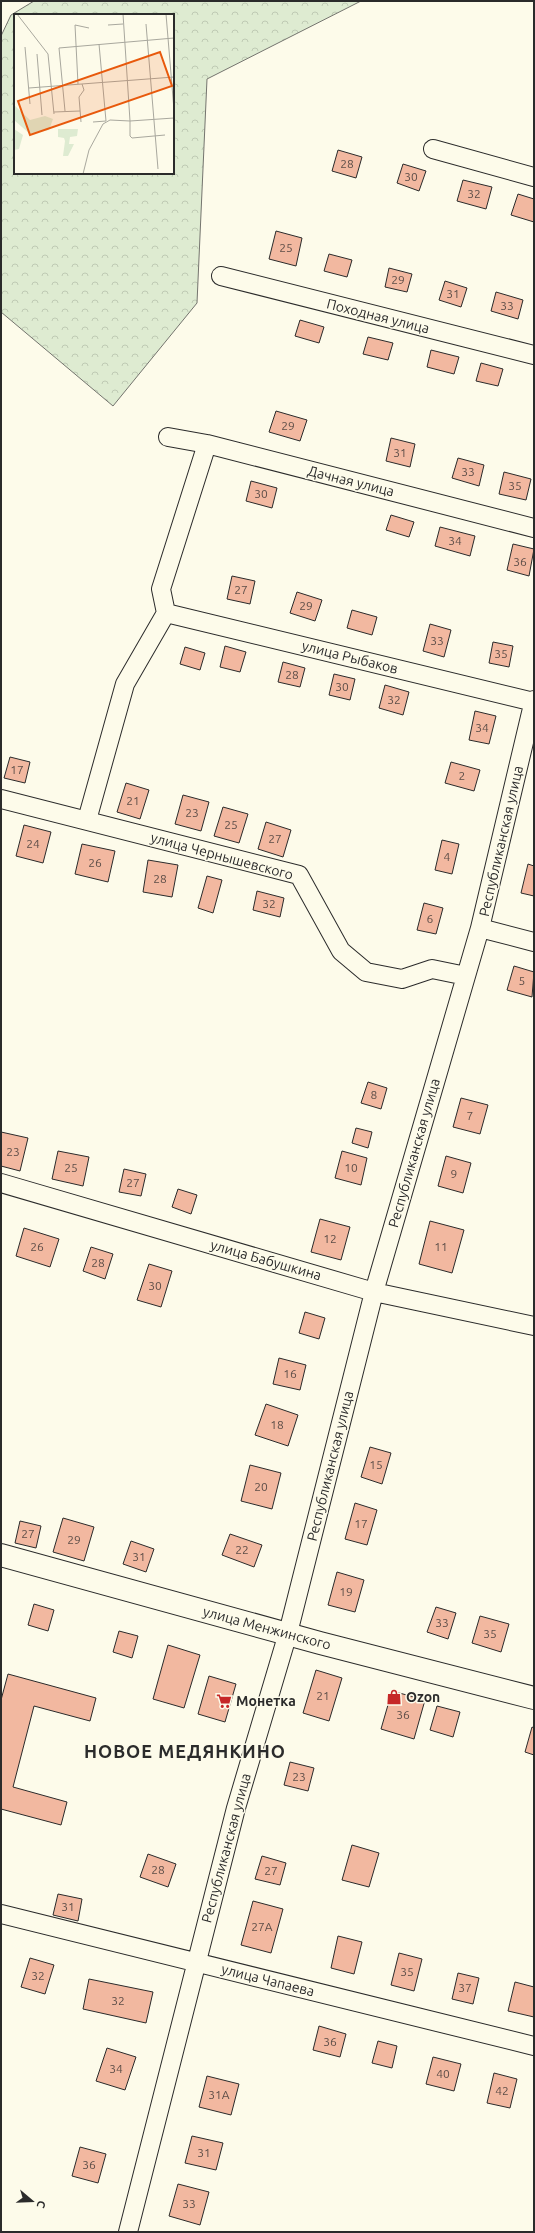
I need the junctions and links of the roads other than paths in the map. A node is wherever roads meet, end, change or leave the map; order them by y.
1 (433, 149) dead end
2 (534, 177) edge
3 (221, 276) dead end
4 (534, 356) edge
5 (168, 437) dead end
6 (207, 444) junction
7 (534, 528) edge
8 (166, 613) junction
9 (534, 701) edge
10 (1, 799) edge
11 (87, 820) junction
12 (480, 928) junction
13 (534, 942) edge
14 (466, 976) junction
15 (1, 1184) edge
16 (374, 1292) junction
17 (534, 1326) edge
18 (1, 1555) edge
19 (288, 1633) junction
20 (534, 1698) edge
21 (1, 1914) edge
22 (196, 1962) junction
23 (534, 2046) edge
24 (128, 2232) edge

1 - 2 street
3 - 4 street, Походная улица
5 - 6 street, Дачная улица
6 - 7 street, Дачная улица
6 - 8 street
8 - 9 street, улица Рыбаков
8 - 11 street
9 - 12 street, Республиканская улица
10 - 11 street, улица Чернышевского
11 - 14 street, улица Чернышевского
12 - 13 street
12 - 14 street, Республиканская улица
14 - 16 street, Республиканская улица
15 - 16 street, улица Бабушкина
16 - 17 street, улица Бабушкина
16 - 19 street, Республиканская улица
18 - 19 main road, улица Менжинского
19 - 20 main road, улица Менжинского
19 - 22 street, Республиканская улица
21 - 22 street, улица Чапаева
22 - 23 street, улица Чапаева
22 - 24 street, Республиканская улица

